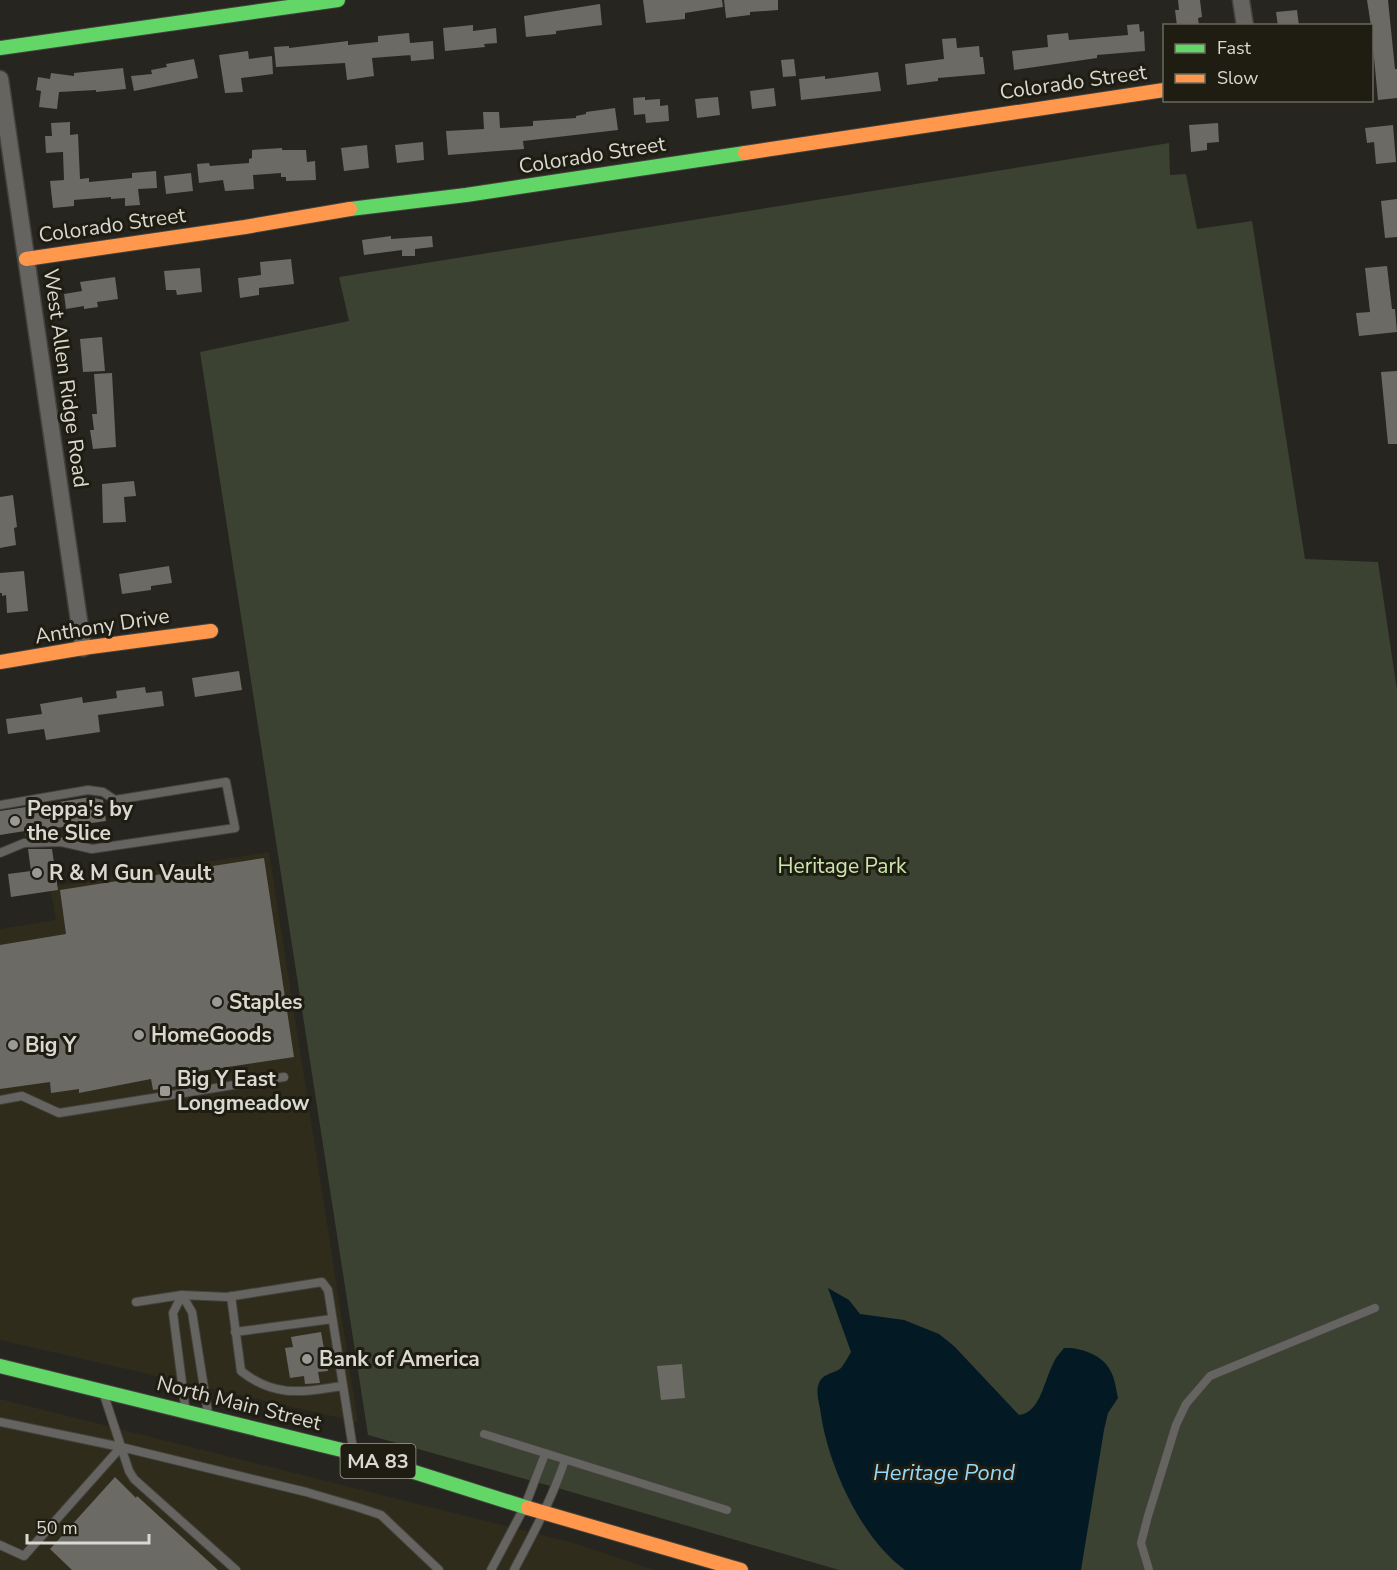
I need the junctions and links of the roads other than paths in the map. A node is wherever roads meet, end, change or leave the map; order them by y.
1 (338, 0) edge
2 (1241, 0) edge
3 (1245, 24) edge
4 (0, 48) edge
5 (0, 80) edge
6 (1163, 90) edge
7 (26, 259) junction
8 (211, 631) dead end
9 (83, 648) junction
10 (0, 662) edge
11 (0, 805) edge
12 (0, 853) edge
13 (284, 1077) dead end
14 (0, 1100) edge
15 (182, 1295) junction
16 (231, 1296) junction
17 (136, 1302) dead end
18 (1375, 1308) dead end
19 (332, 1319) junction
20 (235, 1332) junction
21 (0, 1366) edge
22 (342, 1386) junction
23 (103, 1392) junction
24 (186, 1412) junction
25 (208, 1418) junction
26 (0, 1422) edge
27 (484, 1434) dead end
28 (121, 1447) junction
29 (354, 1454) junction
30 (545, 1454) junction
31 (565, 1460) junction
32 (525, 1506) junction
33 (728, 1510) dead end
34 (545, 1513) junction
35 (0, 1545) edge
36 (236, 1570) edge
37 (439, 1570) edge
38 (491, 1570) edge
39 (514, 1570) edge
40 (741, 1570) edge
41 (1149, 1570) edge

1 - 4 street
2 - 3 street
5 - 7 street, West Allen Ridge Road
6 - 7 street, Colorado Street
7 - 9 street, West Allen Ridge Road
8 - 9 street, Anthony Drive
9 - 10 street, Anthony Drive
11 - 12 lane
13 - 14 lane
15 - 16 lane
15 - 17 lane
15 - 24 lane
15 - 25 lane
16 - 19 lane
16 - 20 lane
18 - 41 lane
19 - 20 lane
19 - 22 lane
20 - 22 lane
21 - 23 street, North Main Street / MA 83
22 - 29 lane
23 - 24 street, North Main Street / MA 83
23 - 28 lane
24 - 25 street, North Main Street / MA 83
25 - 29 street, North Main Street / MA 83
26 - 28 lane
27 - 30 lane
28 - 35 lane
28 - 36 lane
28 - 37 lane
29 - 32 street, North Main Street / MA 83
30 - 31 lane
30 - 32 lane
31 - 33 lane
31 - 34 lane
32 - 34 street, North Main Street / MA 83
32 - 38 lane
34 - 39 lane
34 - 40 street, North Main Street / MA 83

